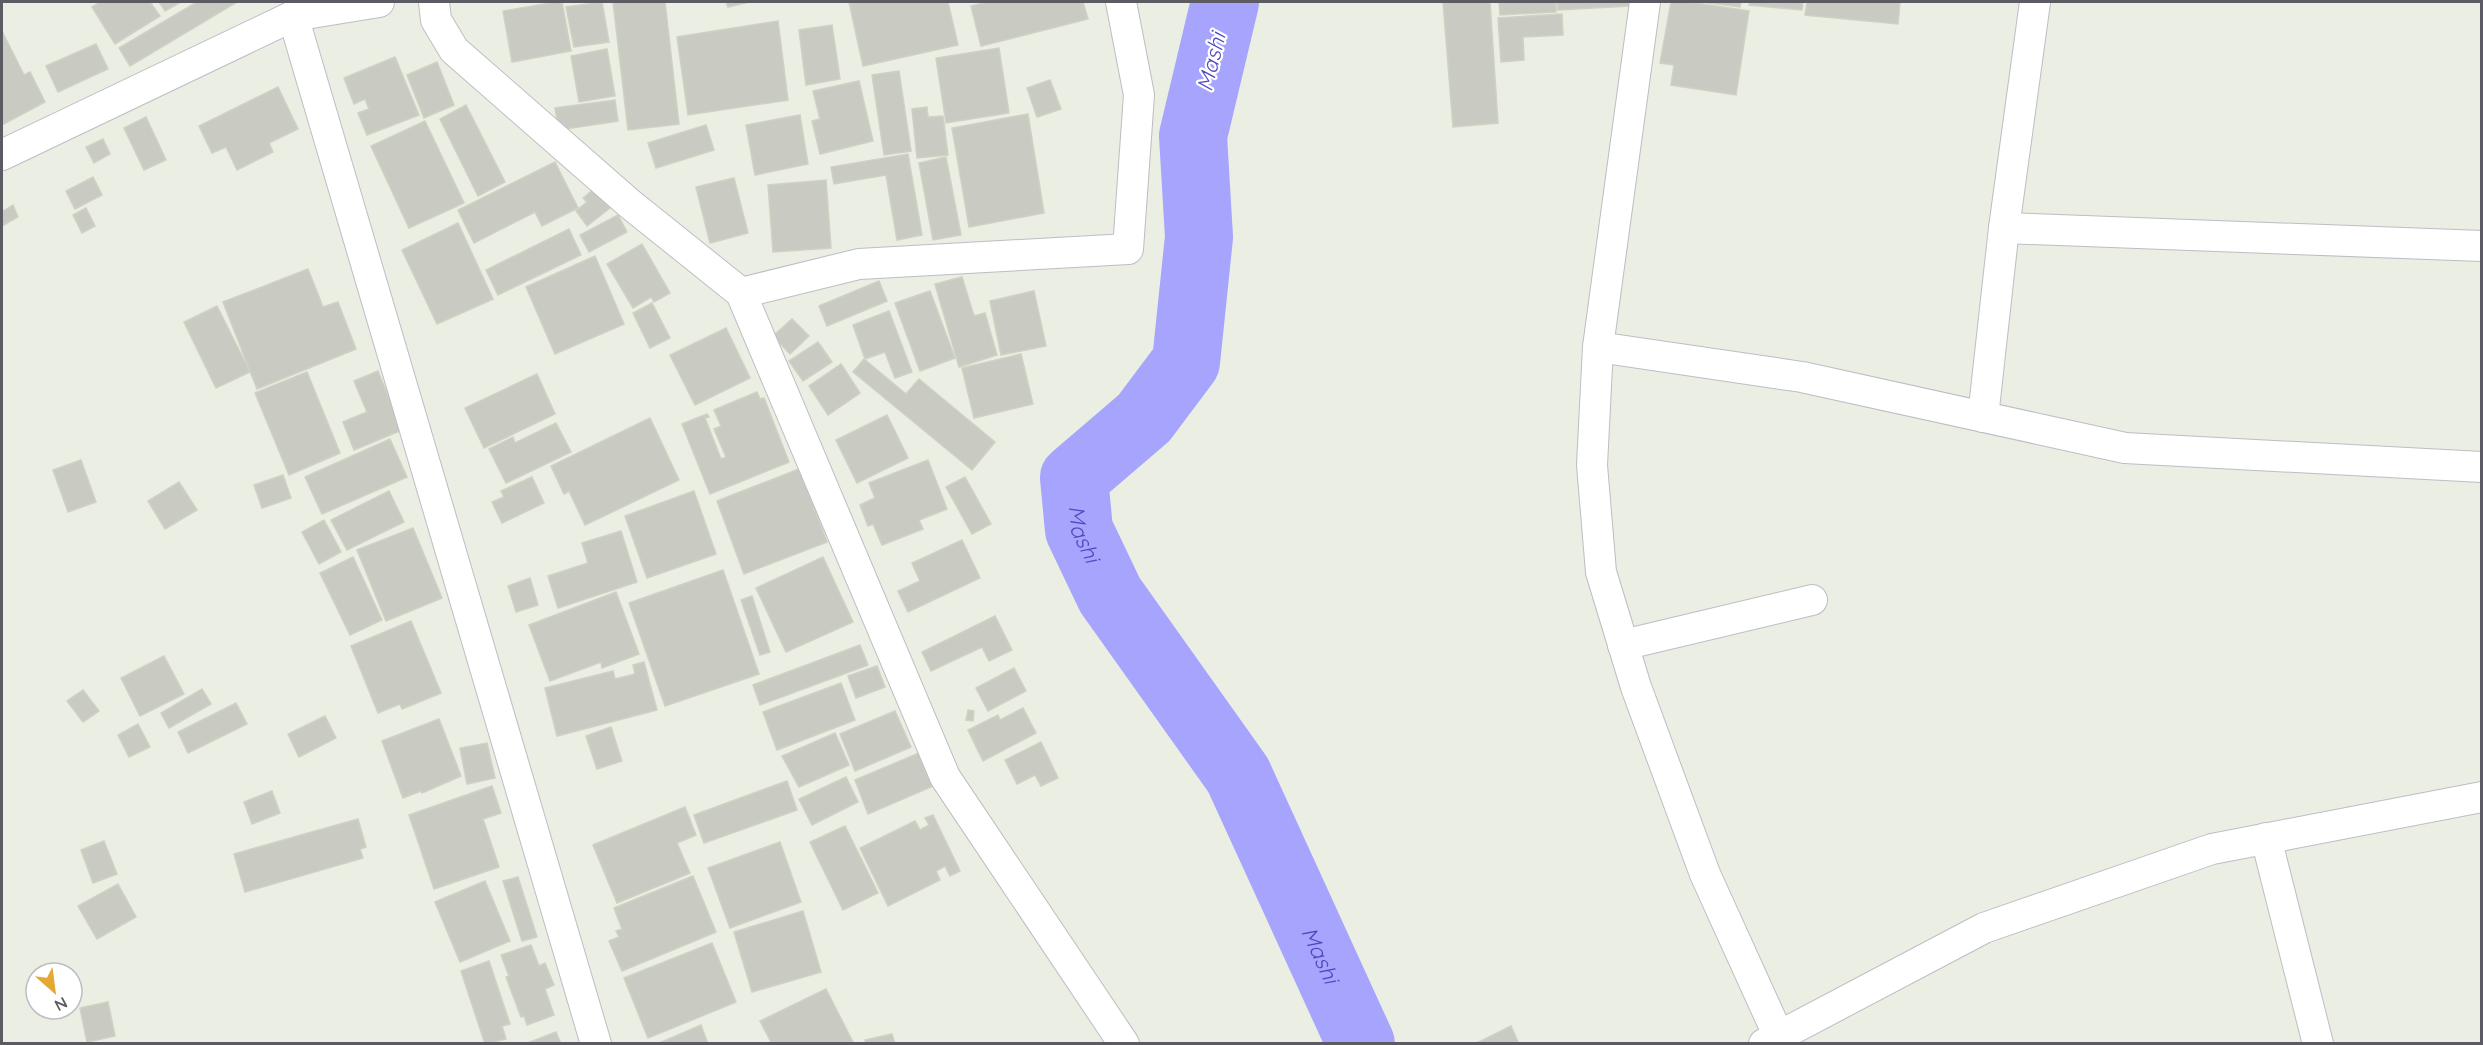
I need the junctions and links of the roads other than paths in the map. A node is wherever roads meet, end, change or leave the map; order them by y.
1 (434, 2) edge
2 (1121, 2) edge
3 (1645, 2) edge
4 (2036, 2) edge
5 (360, 3) edge
6 (293, 16) junction
7 (2, 155) edge
8 (2004, 228) junction
9 (2481, 246) edge
10 (741, 293) junction
11 (1598, 347) junction
12 (1983, 417) junction
13 (2481, 467) edge
14 (1812, 600) dead end
15 (1623, 645) junction
16 (2481, 797) edge
17 (2266, 838) junction
18 (1776, 1041) edge
19 (596, 1044) edge
20 (1124, 1044) edge
21 (2318, 1044) edge

1 - 10 street
2 - 10 street
3 - 11 street
4 - 8 street
5 - 6 street
6 - 7 street
6 - 19 street
8 - 9 street
8 - 12 street
10 - 20 street
11 - 12 street
11 - 15 street
12 - 13 street
14 - 15 street
15 - 18 street
16 - 17 street
17 - 18 street
17 - 21 street

